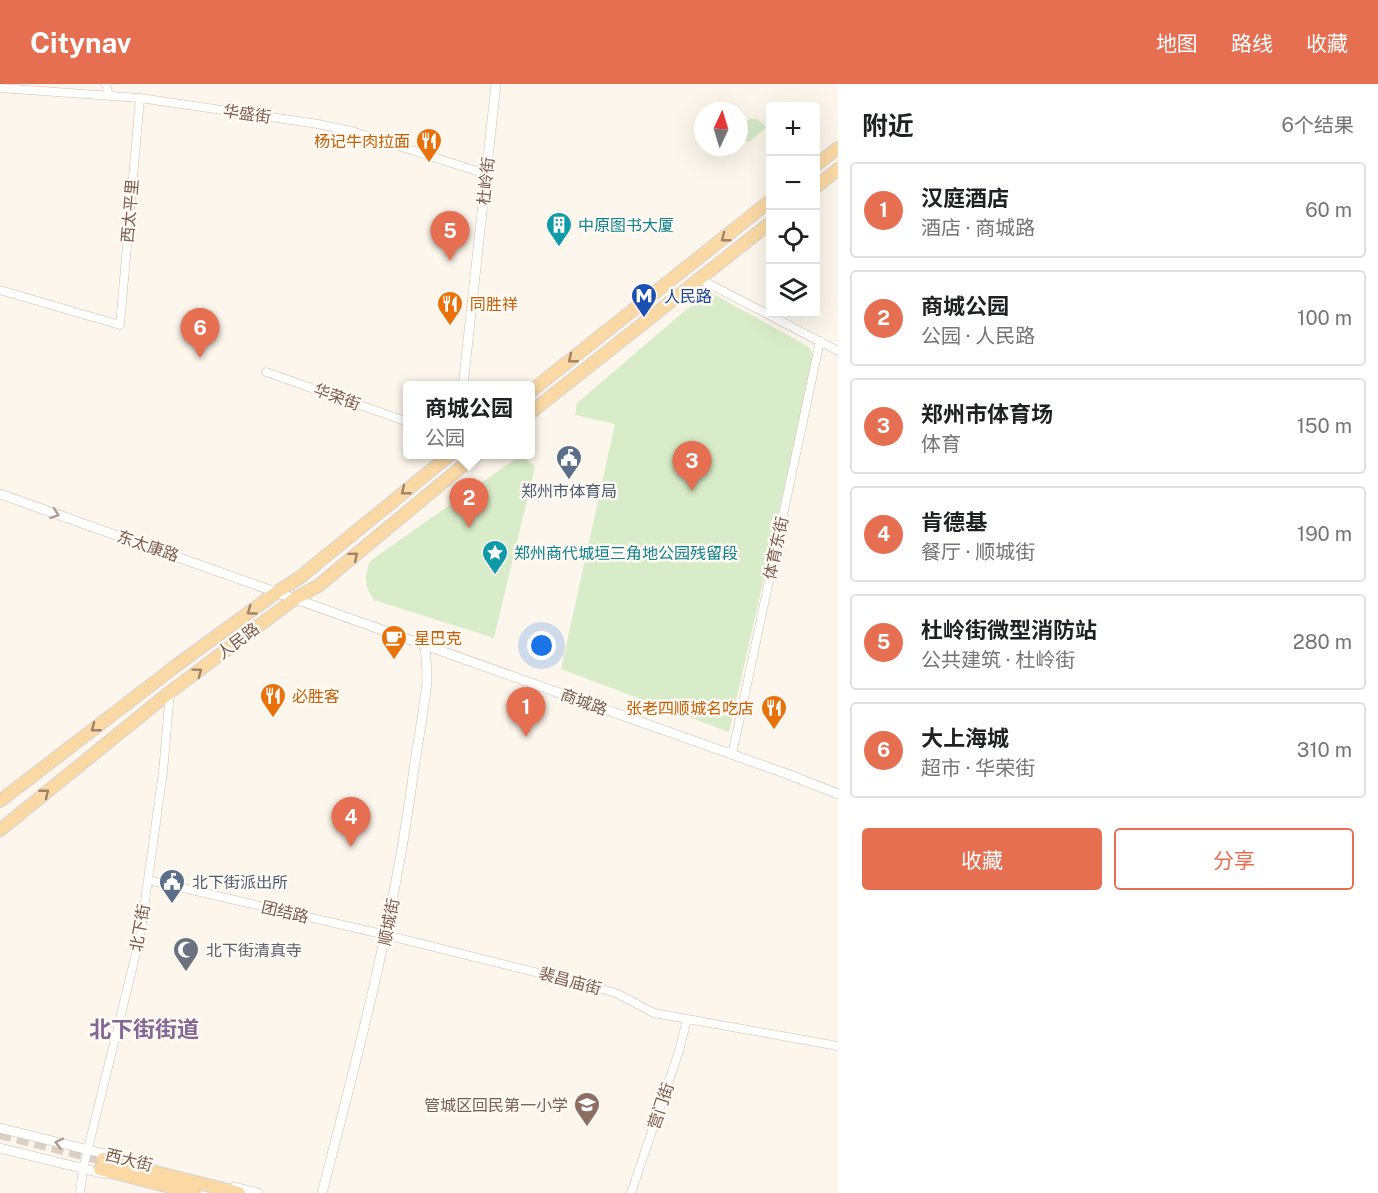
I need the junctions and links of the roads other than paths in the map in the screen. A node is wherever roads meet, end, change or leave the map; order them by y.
1 (106, 84) edge
2 (496, 84) edge
3 (0, 88) edge
4 (108, 96) junction
5 (140, 98) junction
6 (838, 147) edge
7 (820, 162) edge
8 (836, 173) edge
9 (486, 174) junction
10 (820, 184) edge
11 (766, 205) edge
12 (766, 227) edge
13 (700, 279) junction
14 (0, 290) edge
15 (820, 341) junction
16 (838, 351) edge
17 (266, 372) dead end
18 (464, 381) edge
19 (535, 389) edge
20 (535, 410) edge
21 (403, 420) edge
22 (445, 459) edge
23 (470, 459) edge
24 (0, 494) edge
25 (278, 591) junction
26 (296, 598) junction
27 (425, 645) junction
28 (170, 692) junction
29 (732, 754) junction
30 (838, 794) edge
31 (0, 801) edge
32 (0, 830) edge
33 (148, 880) junction
34 (386, 935) junction
35 (687, 1019) junction
36 (838, 1046) edge
37 (0, 1128) edge
38 (0, 1148) edge
39 (86, 1159) junction
40 (80, 1193) edge
41 (176, 1193) edge
42 (194, 1193) edge
43 (239, 1193) edge
44 (258, 1193) edge
45 (322, 1193) edge
46 (631, 1193) edge

1 - 4 street
2 - 9 street, 杜岭街
3 - 4 street, 华盛街
4 - 5 street, 华盛街
5 - 9 street, 华盛街
5 - 14 street, 西太平里
6 - 7 main road
8 - 10 main road
9 - 18 street, 杜岭街
11 -> 19 main road
12 - 13 main road
13 - 15 street
13 - 20 main road
15 - 16 street
15 - 29 street, 体育东街
17 - 21 street, 华荣街
22 -> 25 main road, 人民路
26 -> 23 main road, 人民路
24 -> 25 street, 东太康路
25 - 26 street, 东太康路
25 -> 31 main road, 人民路
26 - 27 street, 商城路
28 -> 26 main road, 人民路
27 - 29 street, 商城路
27 - 34 street, 顺城街
32 -> 28 main road, 人民路
28 - 33 street, 北下街
29 - 30 street, 商城路
33 - 34 street, 团结路
33 - 39 street, 北下街
34 - 35 street, 裴昌庙街
34 - 45 street, 顺城街
35 - 36 street, 裴昌庙街
35 - 46 street, 营门街
39 -> 37 street, 西大街
38 - 39 street, 西大街
39 - 40 street, 北下街
39 - 41 street, 西大街
39 - 44 street, 西大街
42 - 43 main road, 西大街

